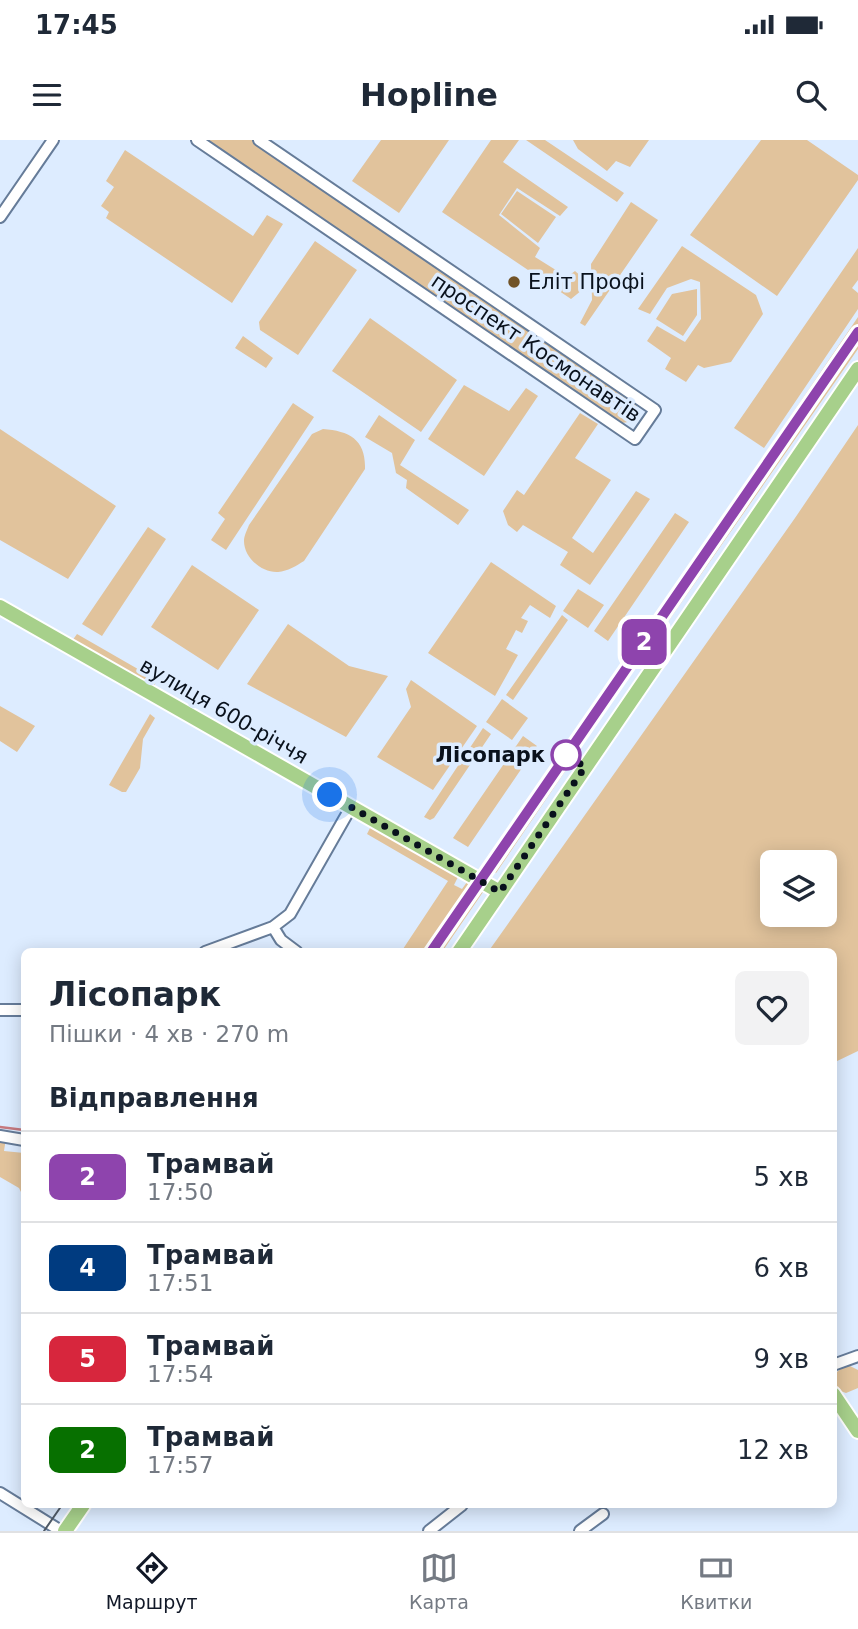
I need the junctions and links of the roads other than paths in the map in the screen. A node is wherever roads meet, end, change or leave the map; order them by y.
1 (52, 140) edge
2 (197, 140) edge
3 (259, 140) edge
4 (0, 217) edge
5 (858, 369) edge
6 (0, 607) edge
7 (351, 807) junction
8 (500, 892) junction
9 (273, 927) junction
10 (216, 948) edge
11 (292, 948) edge
12 (462, 948) edge
13 (0, 1010) edge
14 (21, 1010) edge
15 (0, 1136) edge
16 (21, 1140) edge
17 (858, 1356) edge
18 (837, 1364) edge
19 (837, 1400) edge
20 (858, 1431) edge
21 (0, 1493) edge
22 (21, 1506) edge
23 (25, 1508) edge
24 (81, 1508) edge
25 (458, 1508) edge
26 (603, 1514) dead end
27 (63, 1531) edge
28 (429, 1531) edge
29 (580, 1531) edge

1 - 4 street
2 - 3 street, проспект Космонавтів
5 - 8 main road
6 - 7 main road, вулиця 600-річчя
7 - 8 main road, вулиця 600-річчя
7 - 9 street
8 - 12 main road
9 - 10 street
9 - 11 street
13 - 14 street
15 - 16 street
17 - 18 street
19 - 20 main road
21 - 22 street
23 - 27 street
24 - 27 main road
25 - 28 street
26 - 29 street

